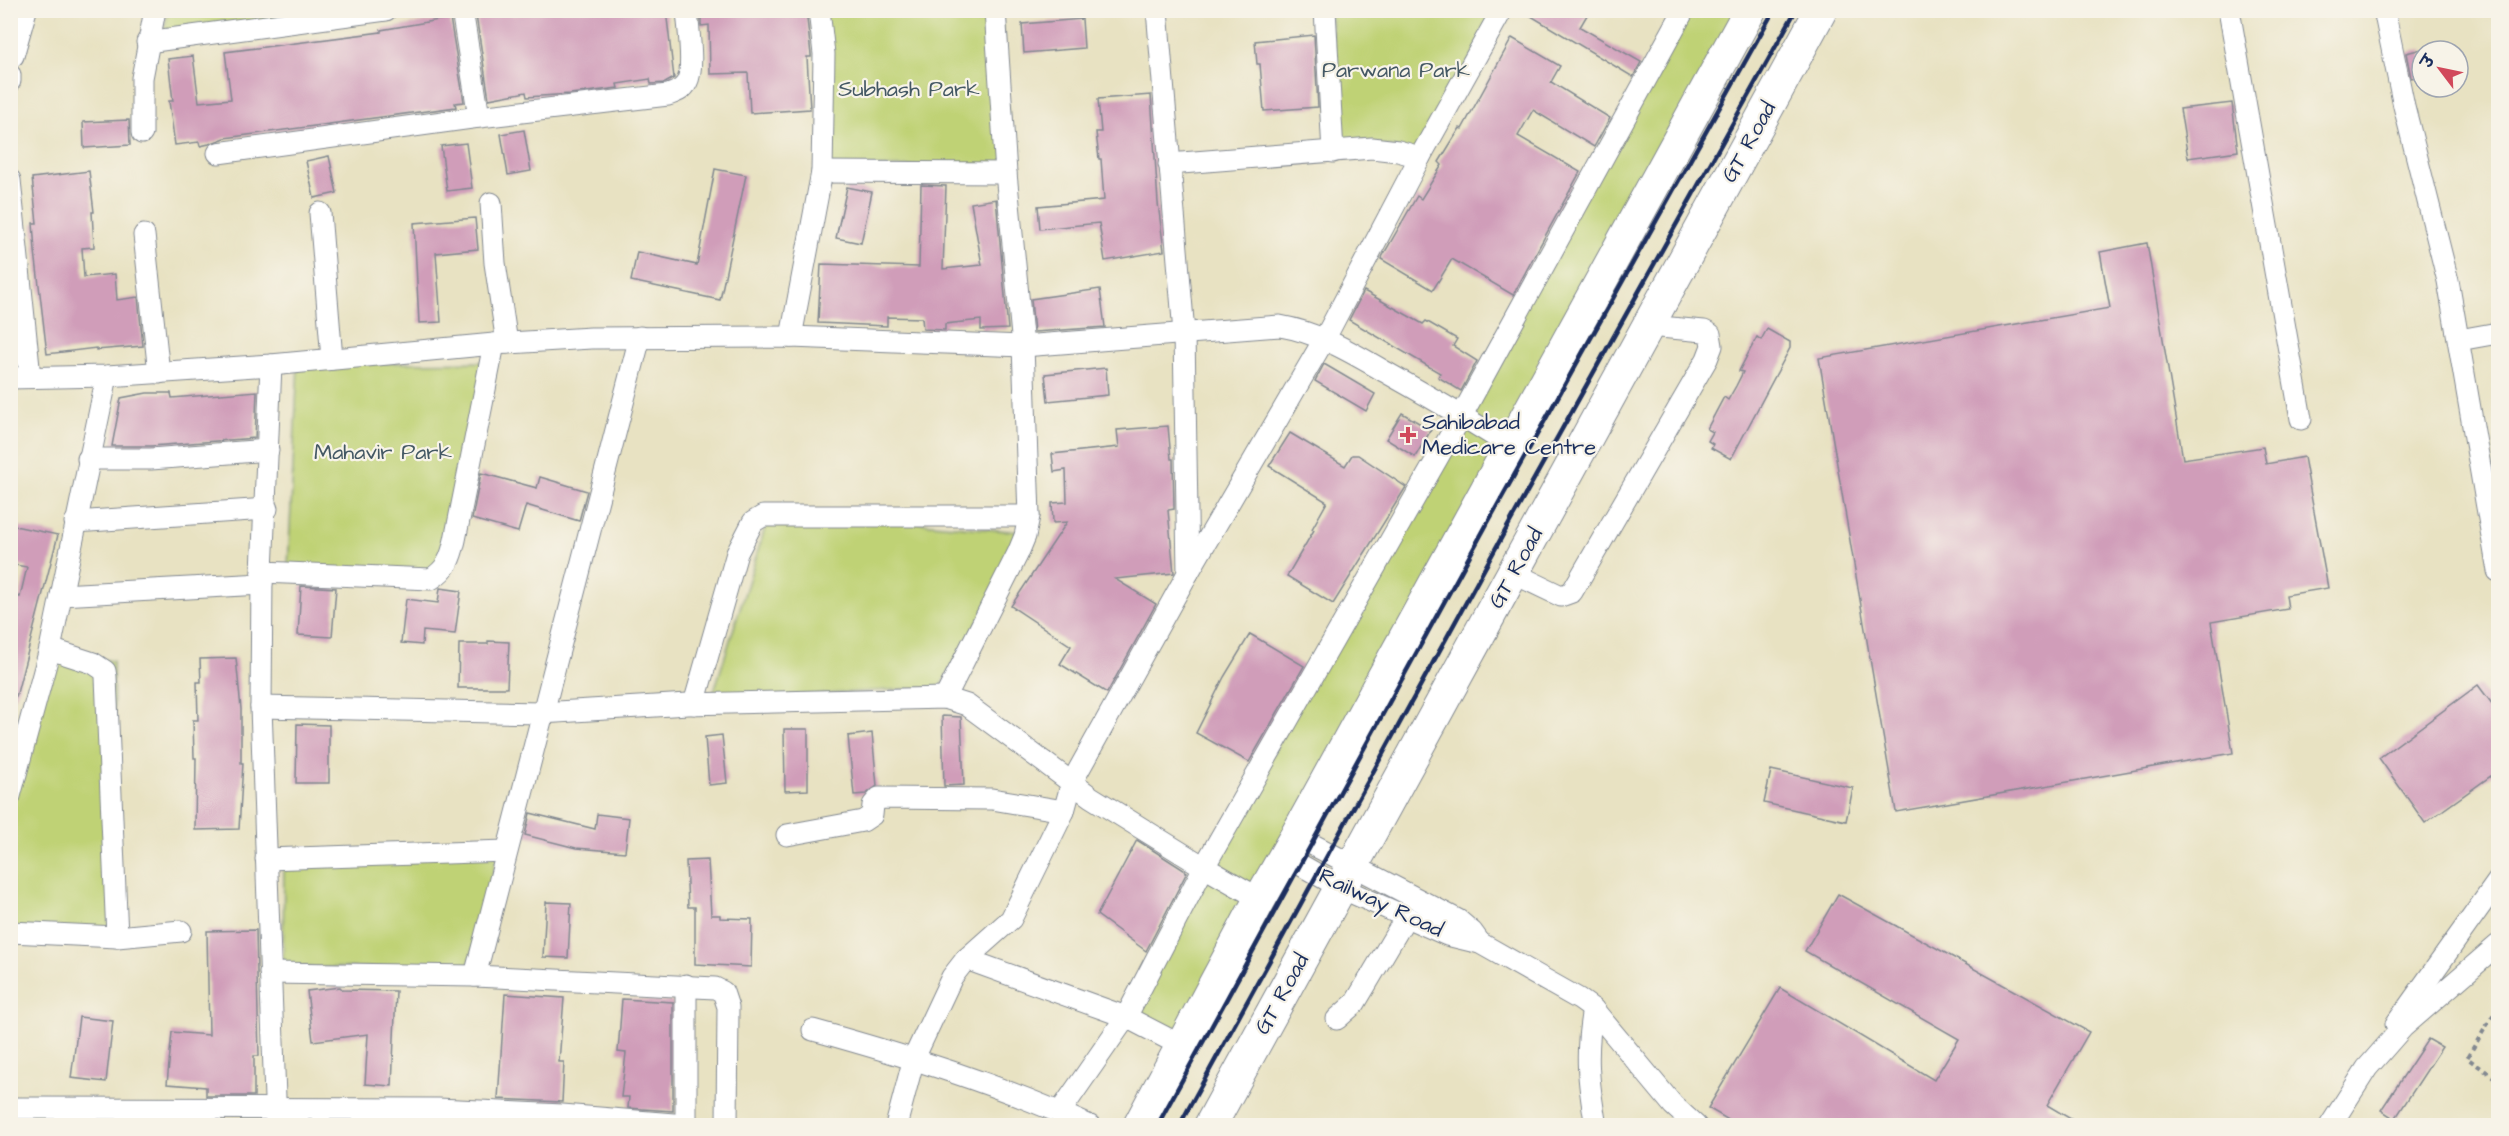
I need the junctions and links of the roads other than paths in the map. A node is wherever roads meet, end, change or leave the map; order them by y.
1 (26, 10) edge
2 (155, 10) edge
3 (386, 10) edge
4 (462, 10) edge
5 (687, 10) edge
6 (819, 10) edge
7 (995, 10) edge
8 (1156, 10) edge
9 (1325, 10) edge
10 (1502, 10) edge
11 (1684, 10) edge
12 (1750, 10) edge
13 (1821, 10) edge
14 (2229, 10) edge
15 (2384, 10) edge
16 (310, 16) edge
17 (147, 42) junction
18 (12, 66) edge
19 (10, 81) edge
20 (480, 117) junction
21 (142, 133) dead end
22 (1333, 152) junction
23 (218, 153) dead end
24 (1420, 157) junction
25 (1169, 164) junction
26 (822, 172) junction
27 (1006, 173) junction
28 (10, 180) edge
29 (492, 202) dead end
30 (320, 213) dead end
31 (144, 235) dead end
32 (1648, 326) junction
33 (1184, 333) junction
34 (2499, 333) edge
35 (640, 337) junction
36 (791, 337) junction
37 (1325, 338) junction
38 (2459, 340) junction
39 (500, 343) junction
40 (1023, 346) junction
41 (332, 359) junction
42 (272, 365) junction
43 (159, 373) junction
44 (107, 376) junction
45 (20, 378) edge
46 (1462, 415) junction
47 (2301, 419) dead end
48 (1511, 447) junction
49 (268, 450) junction
50 (88, 459) junction
51 (267, 509) junction
52 (1029, 516) junction
53 (75, 522) junction
54 (2497, 562) edge
55 (1188, 573) junction
56 (1513, 573) junction
57 (262, 578) junction
58 (61, 595) junction
59 (50, 649) junction
60 (945, 698) junction
61 (694, 704) junction
62 (261, 707) junction
63 (541, 713) junction
64 (1072, 782) junction
65 (10, 796) edge
66 (1064, 811) junction
67 (788, 835) dead end
68 (1291, 846) junction
69 (506, 850) junction
70 (266, 859) junction
71 (1203, 867) junction
72 (1346, 878) junction
73 (2499, 881) edge
74 (1260, 899) junction
75 (1406, 917) junction
76 (181, 931) dead end
77 (10, 932) edge
78 (117, 937) junction
79 (1480, 943) junction
80 (2499, 945) edge
81 (966, 958) junction
82 (270, 973) junction
83 (474, 976) junction
84 (686, 985) junction
85 (1593, 1009) junction
86 (1126, 1017) junction
87 (1337, 1019) dead end
88 (813, 1030) dead end
89 (1182, 1047) junction
90 (914, 1058) junction
91 (2367, 1068) junction
92 (10, 1108) edge
93 (1060, 1112) junction
94 (52, 1117) edge
95 (116, 1117) edge
96 (276, 1117) edge
97 (438, 1117) edge
98 (686, 1125) edge
99 (727, 1125) edge
100 (896, 1125) edge
101 (1090, 1125) edge
102 (1139, 1125) edge
103 (1210, 1125) edge
104 (1596, 1125) edge
105 (1696, 1125) edge
106 (2330, 1125) edge

1 - 18 street
2 - 17 street
3 - 16 street
4 - 20 street
5 - 20 street
6 - 26 street
7 - 27 street
8 - 25 street
9 - 22 street
10 - 24 street
11 - 46 street
12 - 48 highway
13 - 32 highway, GT Road
14 - 47 street
15 - 38 street
16 - 17 street
17 - 21 street
18 - 19 street
20 - 23 street
22 - 24 street
22 - 25 street
24 - 37 street
25 - 33 street
26 - 27 street
26 - 36 street
27 - 40 street
28 - 45 street
29 - 39 street
30 - 41 street
31 - 43 street
32 - 56 highway, GT Road
32 - 56 street
33 - 37 street
33 - 40 street
33 - 55 street
34 - 38 street
35 - 36 street
35 - 39 street
35 - 63 street
36 - 40 street
37 - 46 street
37 - 55 street
38 - 54 street
39 - 41 street
39 - 57 street
40 - 52 street
41 - 42 street
42 - 43 street
42 - 49 street
43 - 44 street
44 - 45 street
44 - 50 street
46 - 48 street
46 - 71 street
48 - 68 highway
49 - 50 street
49 - 51 street
50 - 53 street
51 - 53 street
51 - 57 street
52 - 60 street
52 - 61 street
53 - 58 street
55 - 64 street
56 - 72 highway, GT Road
57 - 58 street
57 - 62 street
58 - 59 street
59 - 65 street
59 - 78 street
60 - 61 street
60 - 64 street
61 - 63 street
62 - 63 street
62 - 70 street
63 - 69 street
64 - 66 street
64 - 71 street
66 - 67 street
66 - 81 street
68 - 72 street, Railway Road
68 - 74 highway
69 - 70 street
69 - 83 street
70 - 82 street
71 - 74 street
71 - 86 street
72 - 75 street, Railway Road
72 - 79 street, Railway Road
72 - 103 highway, GT Road
73 - 91 street
74 - 89 highway
75 - 79 street, Railway Road
75 - 87 street
76 - 78 street
77 - 78 street
79 - 85 street, Railway Road
80 - 91 street
81 - 86 street
81 - 90 street
82 - 83 street
82 - 96 street
83 - 84 street
84 - 98 street
84 - 99 street
85 - 104 street
85 - 105 street, Railway Road
86 - 89 street
86 - 93 street
88 - 90 street
89 - 102 highway
90 - 93 street
90 - 100 street
91 - 106 street
92 - 94 street
93 - 101 street
94 - 95 street
95 - 96 street
96 - 97 street
97 - 98 street

